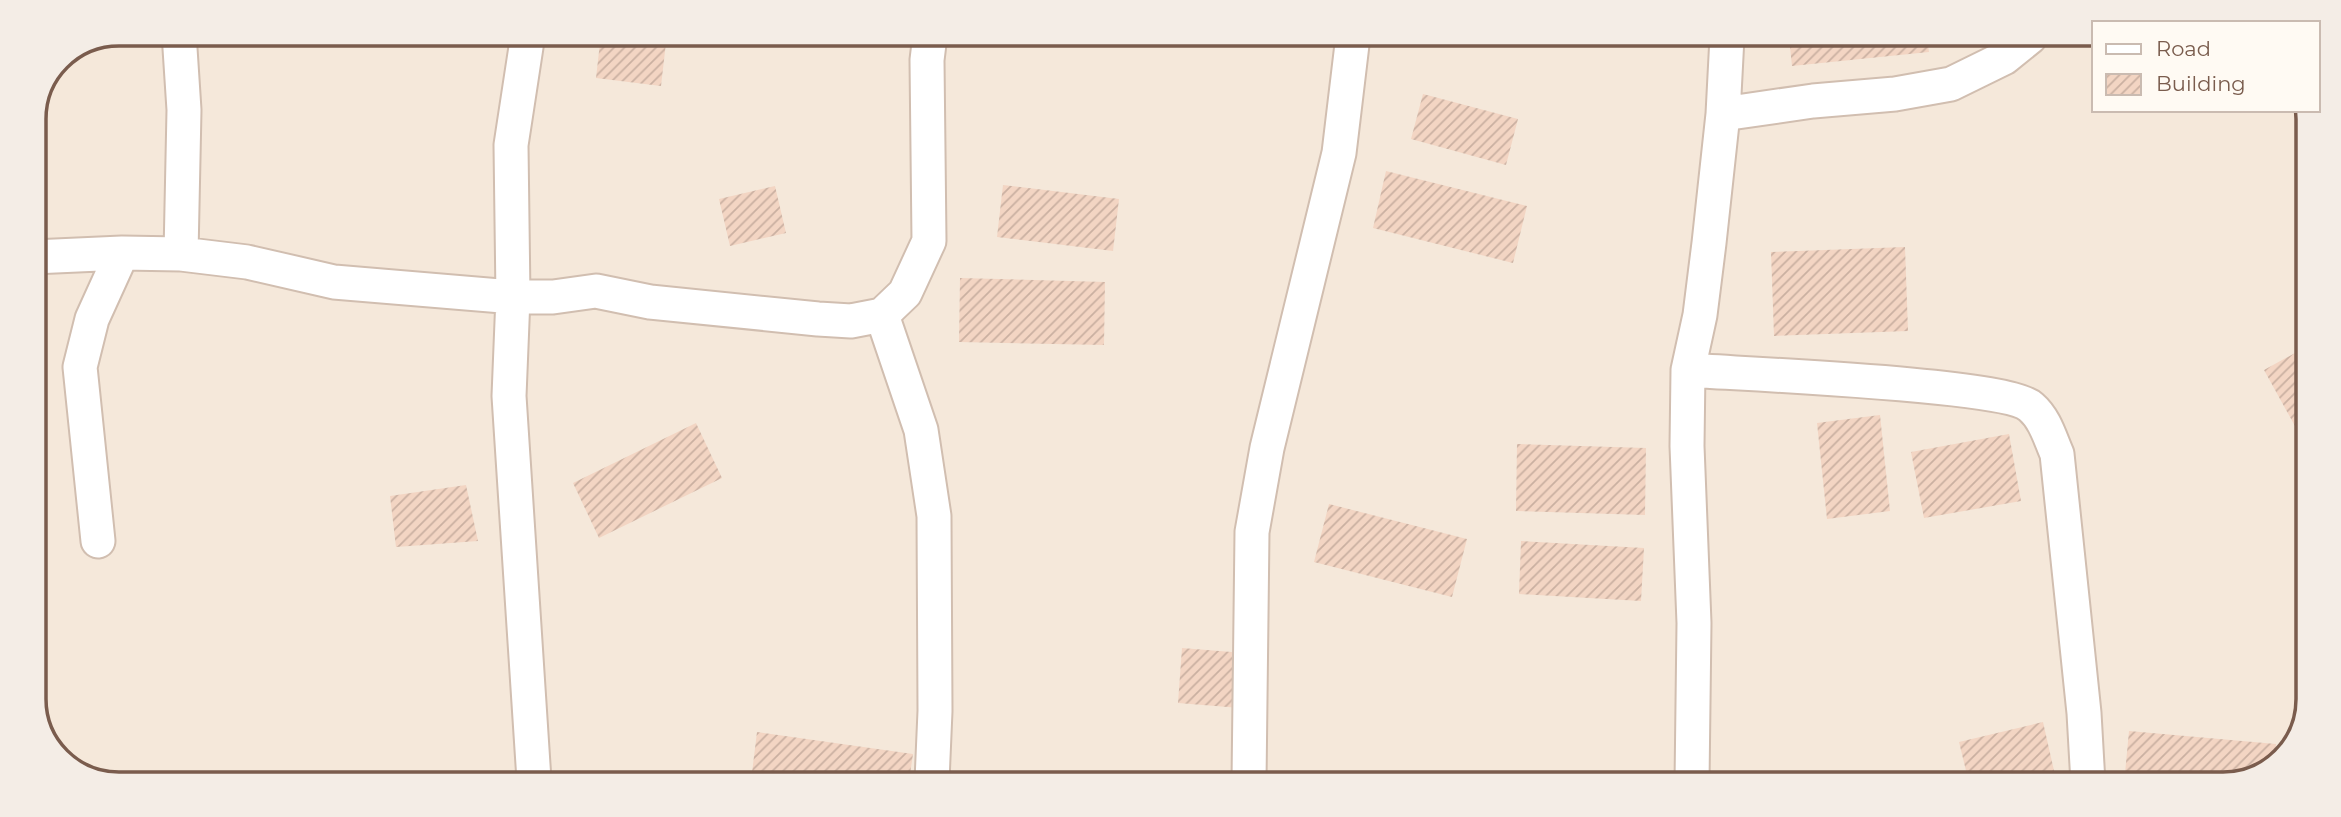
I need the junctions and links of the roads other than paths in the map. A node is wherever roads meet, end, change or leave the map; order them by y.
1 (180, 46) edge
2 (526, 46) edge
3 (929, 46) edge
4 (1352, 46) edge
5 (1727, 46) edge
6 (2019, 46) edge
7 (1723, 114) junction
8 (121, 253) junction
9 (181, 254) junction
10 (46, 256) edge
11 (513, 297) junction
12 (882, 315) junction
13 (1688, 370) junction
14 (99, 541) dead end
15 (533, 772) edge
16 (932, 772) edge
17 (1249, 772) edge
18 (1692, 772) edge
19 (2087, 772) edge

1 - 9 street
2 - 11 street
3 - 12 street
4 - 17 street
5 - 7 street
6 - 7 street
7 - 13 street
8 - 9 street
8 - 10 street
8 - 14 street
9 - 11 street
11 - 12 street
11 - 15 street
12 - 16 street
13 - 18 street
13 - 19 street

